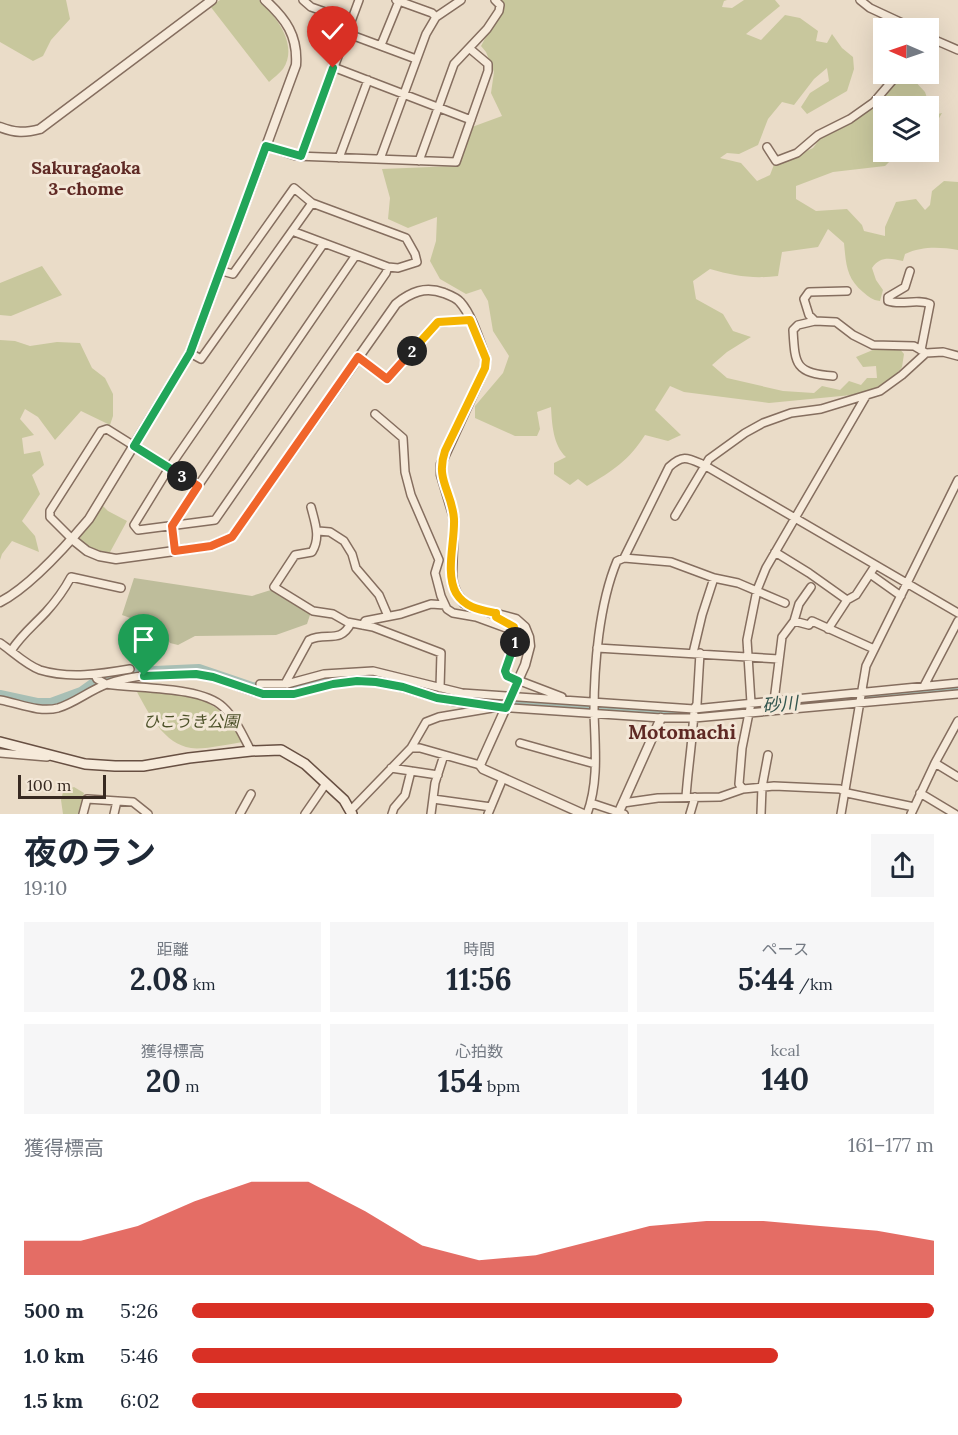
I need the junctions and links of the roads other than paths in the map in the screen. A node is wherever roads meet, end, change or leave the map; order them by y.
1 (212, 0) edge
2 (265, 0) edge
3 (303, 0) edge
4 (359, 0) edge
5 (461, 0) edge
6 (495, 0) edge
7 (860, 0) edge
8 (397, 1) edge
9 (436, 17) junction
10 (892, 18) edge
11 (351, 21) junction
12 (346, 33) junction
13 (939, 43) edge
14 (381, 45) junction
15 (469, 48) junction
16 (958, 50) edge
17 (416, 58) junction
18 (333, 68) junction
19 (368, 80) junction
20 (889, 84) edge
21 (404, 93) junction
22 (439, 107) junction
23 (471, 120) junction
24 (0, 127) edge
25 (266, 146) junction
26 (767, 147) dead end
27 (301, 156) junction
28 (339, 158) junction
29 (380, 159) junction
30 (419, 161) junction
31 (312, 202) junction
32 (292, 231) junction
33 (324, 243) junction
34 (356, 255) junction
35 (388, 267) junction
36 (222, 271) junction
37 (910, 272) dead end
38 (847, 291) dead end
39 (470, 320) junction
40 (815, 321) junction
41 (923, 351) junction
42 (190, 353) junction
43 (958, 356) edge
44 (358, 357) junction
45 (833, 376) dead end
46 (866, 396) junction
47 (375, 414) dead end
48 (134, 446) junction
49 (704, 465) junction
50 (169, 468) junction
51 (958, 480) edge
52 (198, 486) junction
53 (311, 507) dead end
54 (675, 516) dead end
55 (796, 519) junction
56 (172, 526) junction
57 (318, 531) junction
58 (72, 539) junction
59 (175, 551) junction
60 (775, 552) junction
61 (624, 558) junction
62 (875, 566) junction
63 (870, 574) junction
64 (714, 578) junction
65 (907, 584) junction
66 (121, 588) dead end
67 (811, 588) dead end
68 (757, 590) junction
69 (901, 596) junction
70 (847, 600) junction
71 (0, 602) edge
72 (785, 603) dead end
73 (445, 604) junction
74 (496, 613) junction
75 (958, 613) edge
76 (388, 616) junction
77 (794, 621) junction
78 (958, 621) edge
79 (351, 622) junction
80 (363, 625) junction
81 (828, 629) junction
82 (514, 631) junction
83 (0, 643) edge
84 (597, 648) junction
85 (874, 649) junction
86 (11, 651) junction
87 (697, 653) junction
88 (747, 656) junction
89 (779, 659) junction
90 (130, 669) dead end
91 (96, 677) junction
92 (518, 681) junction
93 (958, 683) edge
94 (106, 684) junction
95 (260, 684) dead end
96 (287, 684) junction
97 (924, 686) junction
98 (440, 688) junction
99 (860, 692) junction
100 (958, 694) edge
101 (511, 696) junction
102 (0, 700) edge
103 (562, 700) junction
104 (774, 701) junction
105 (594, 702) junction
106 (751, 703) junction
107 (860, 703) junction
108 (502, 707) junction
109 (694, 709) junction
110 (594, 713) junction
111 (750, 713) junction
112 (661, 718) junction
113 (694, 718) junction
114 (958, 721) edge
115 (0, 742) edge
116 (520, 742) dead end
117 (411, 748) junction
118 (251, 751) junction
119 (0, 753) edge
120 (444, 755) junction
121 (768, 755) dead end
122 (53, 757) junction
123 (935, 763) junction
124 (595, 764) junction
125 (480, 765) junction
126 (391, 768) junction
127 (411, 771) junction
128 (438, 775) junction
129 (958, 777) edge
130 (503, 778) junction
131 (325, 785) junction
132 (762, 787) junction
133 (743, 789) junction
134 (845, 790) junction
135 (921, 793) junction
136 (251, 794) dead end
137 (686, 797) junction
138 (695, 797) junction
139 (433, 799) junction
140 (117, 801) junction
141 (591, 803) junction
142 (623, 803) junction
143 (489, 811) edge
144 (912, 811) edge
145 (351, 812) edge
146 (83, 814) edge
147 (114, 814) edge
148 (148, 814) edge
149 (240, 814) edge
150 (305, 814) edge
151 (393, 814) edge
152 (431, 814) edge
153 (585, 814) edge
154 (620, 814) edge
155 (690, 814) edge
156 (761, 814) edge
157 (841, 814) edge
158 (955, 814) edge

1 - 24 street
2 - 25 street
3 - 11 street
4 - 11 street
5 - 9 street
6 - 15 street
7 - 10 street
8 - 9 street
8 - 14 street
9 - 17 street
11 - 12 street
12 - 14 street
12 - 18 street
13 - 16 street
14 - 17 street
15 - 22 street
15 - 23 street
17 - 21 street
18 - 19 street
18 - 27 street
19 - 21 street
19 - 28 street
20 - 26 street
21 - 22 street
21 - 29 street
22 - 23 street
22 - 30 street
23 - 30 street
25 - 27 street
25 - 36 street
27 - 28 street
28 - 29 street
29 - 30 street
31 - 32 street
31 - 35 street
31 - 36 street
32 - 33 street
32 - 42 street
33 - 34 street
33 - 50 street
34 - 35 street
34 - 52 street
35 - 56 street
36 - 42 street
37 - 41 street
38 - 40 street
39 - 44 street
39 - 44 street
39 - 74 street
40 - 41 street
40 - 45 street
41 - 43 street
41 - 46 street
42 - 48 street
44 - 59 street
46 - 49 street
46 - 55 street
47 - 73 street
48 - 50 street
48 - 58 street
48 - 58 street
49 - 54 street
49 - 55 street
49 - 61 street
50 - 52 street
50 - 56 street
51 - 65 street
52 - 56 street
53 - 57 street
55 - 60 street
55 - 62 street
56 - 59 street
57 - 76 street
57 - 79 street
58 - 59 street
58 - 71 street
60 - 68 street
60 - 70 street
61 - 64 street
61 - 84 street
62 - 63 street
62 - 65 street
63 - 69 street
63 - 70 street
64 - 68 street
64 - 87 street
65 - 69 street
65 - 75 street
66 - 86 street
67 - 77 street
68 - 72 street
68 - 88 street
69 - 85 street
70 - 81 street
73 - 76 street
73 - 82 street
74 - 82 street
74 - 92 street
76 - 80 street
77 - 81 street
77 - 89 street
78 - 97 street
79 - 80 street
79 - 96 street
80 - 98 street
81 - 85 street
82 - 92 street
83 - 86 street
84 - 87 street
84 - 105 street
85 - 99 street
86 - 91 street
87 - 88 street
87 - 109 street
88 - 89 street
88 - 106 street
89 - 104 street
90 - 91 street
91 - 94 street
92 - 101 street
92 - 103 street
93 - 97 street
94 - 102 street
94 - 108 street
94 - 118 street
95 - 96 street
96 - 98 street
97 - 99 street
98 - 101 street
99 - 104 street
99 - 107 street
100 - 107 street
101 - 103 street
101 - 108 street
103 - 105 street
104 - 106 street
105 - 109 street
105 - 110 street
106 - 109 street
106 - 111 street
107 - 111 street
107 - 134 street
108 - 110 street
108 - 117 street
108 - 125 street
109 - 113 street
110 - 112 street
110 - 124 street
111 - 113 street
111 - 133 street
112 - 113 street
112 - 142 street
113 - 137 street
114 - 123 street
115 - 122 main road
116 - 124 street
117 - 120 street
117 - 126 street
118 - 122 main road
118 - 131 main road
119 - 122 street
120 - 125 street
120 - 128 street
121 - 132 street
123 - 129 street
123 - 135 street
124 - 141 street
125 - 130 street
126 - 127 street
126 - 145 street
127 - 128 street
127 - 151 street
128 - 139 street
130 - 143 street
130 - 153 street
131 - 145 main road
131 - 150 street
132 - 133 street
132 - 134 street
132 - 156 street
133 - 138 street
134 - 144 street
134 - 157 street
135 - 144 street
135 - 158 street
136 - 149 street
137 - 138 street
137 - 142 street
138 - 155 street
139 - 143 street
139 - 152 street
140 - 146 street
140 - 147 street
140 - 148 street
141 - 153 street
141 - 154 street
142 - 154 street

